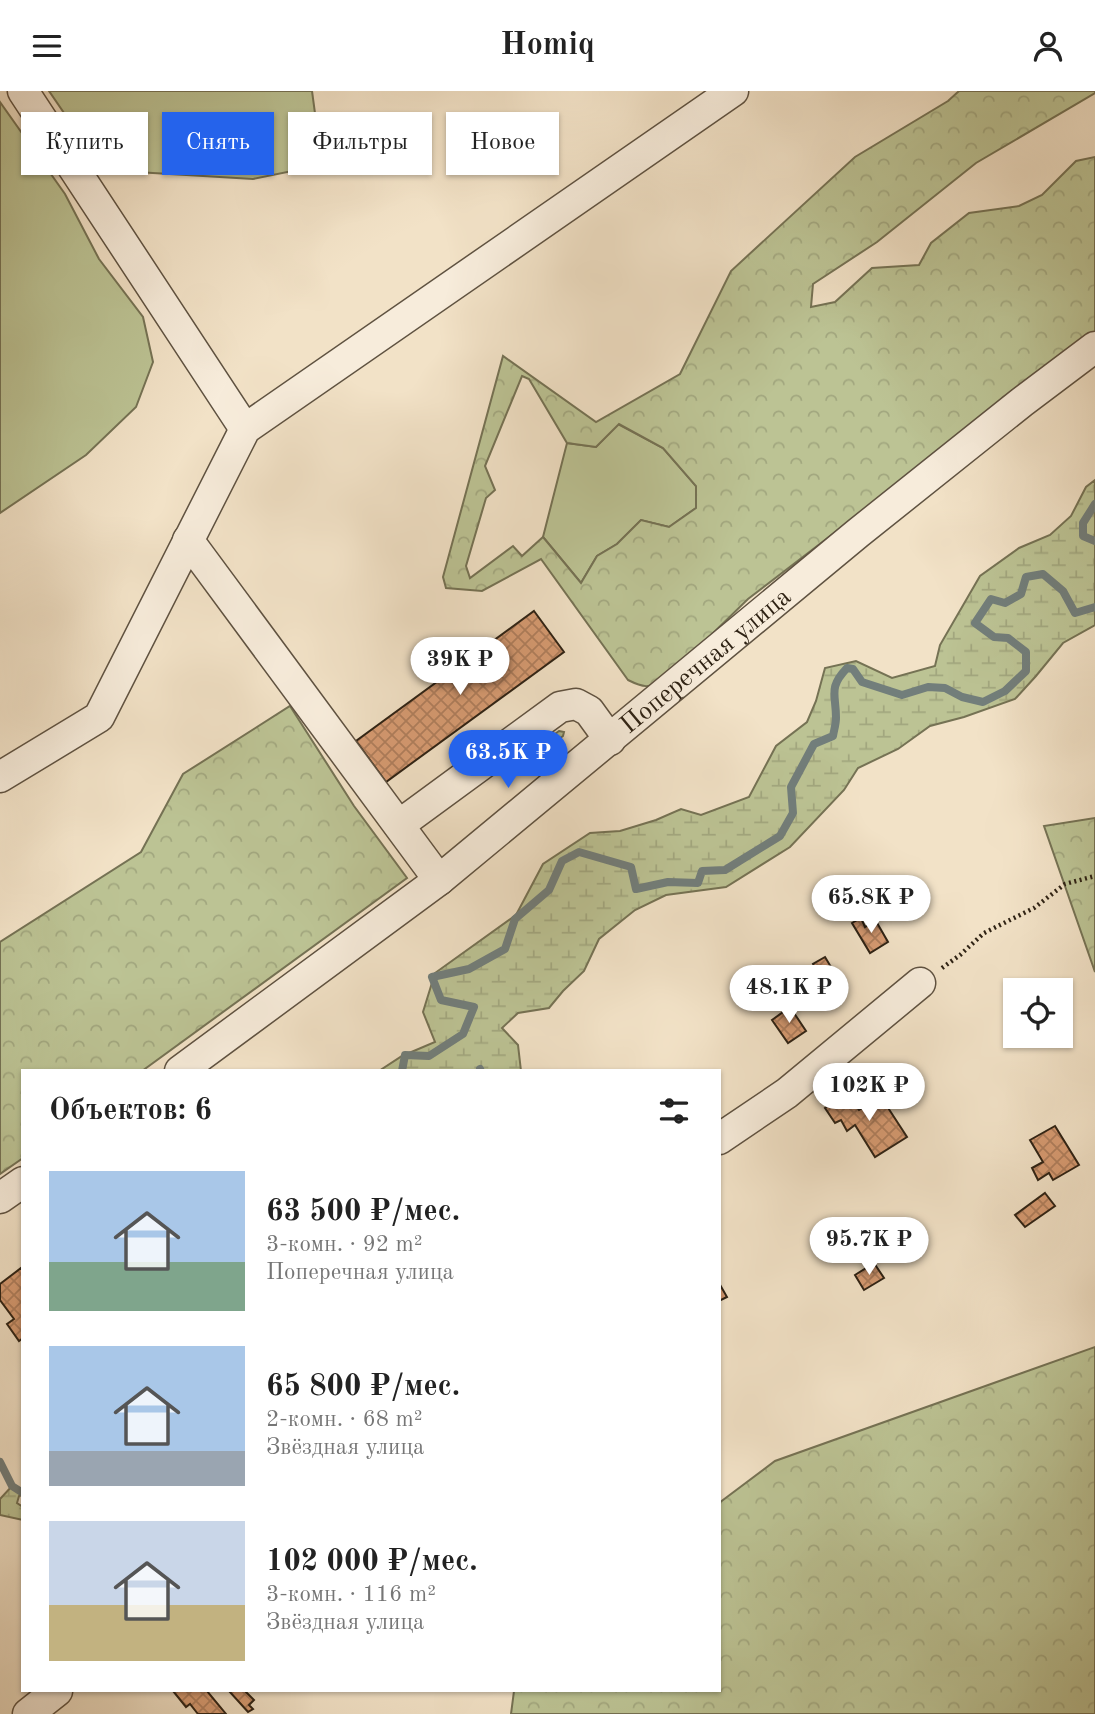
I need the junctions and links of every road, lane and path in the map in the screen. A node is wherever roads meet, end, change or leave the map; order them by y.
1 (23, 91) edge
2 (733, 91) edge
3 (1095, 347) edge
4 (245, 429) junction
5 (188, 540) junction
6 (610, 740) junction
7 (0, 777) edge
8 (399, 825) junction
9 (1095, 876) edge
10 (439, 880) junction
11 (920, 983) joint
12 (183, 1069) edge
13 (721, 1138) edge
14 (21, 1183) edge
15 (0, 1198) edge
16 (56, 1692) edge
17 (28, 1714) edge

1 - 4 street
2 - 4 street
3 - 6 street, Поперечная улица
4 - 5 street
5 - 7 street
5 - 8 street
6 - 8 street
6 - 10 street, Поперечная улица
8 - 10 street
9 - 11 path
10 - 12 street, Поперечная улица
11 - 13 street
14 - 15 street
16 - 17 street

